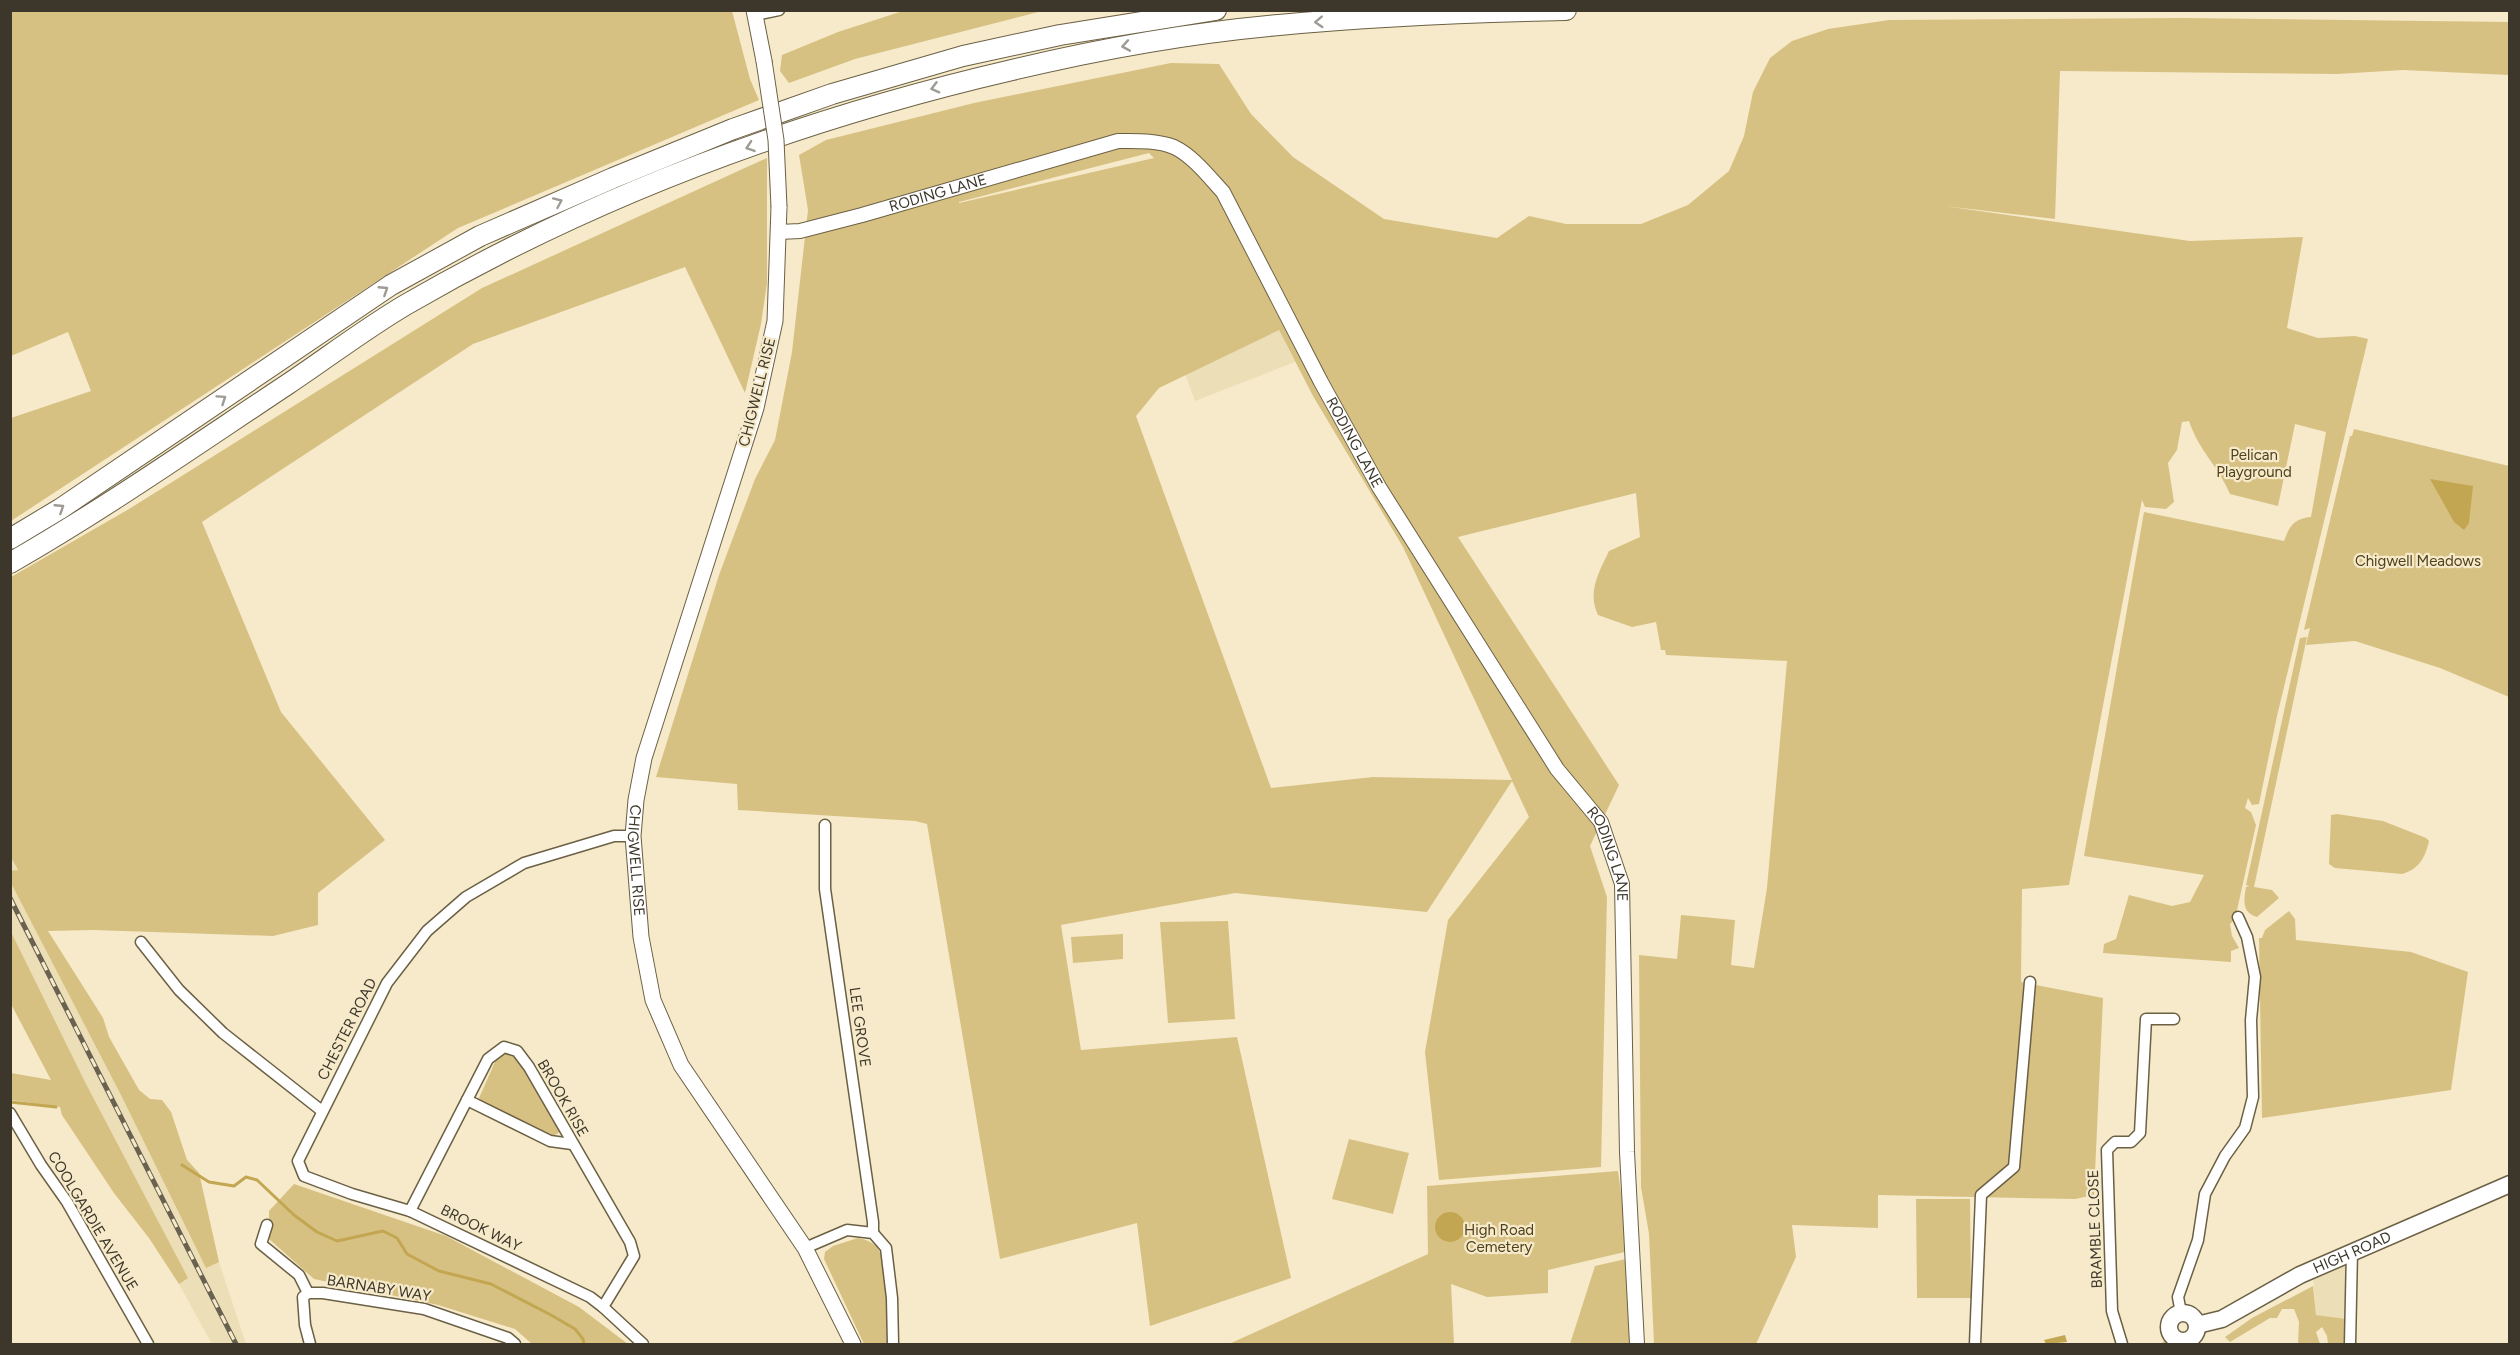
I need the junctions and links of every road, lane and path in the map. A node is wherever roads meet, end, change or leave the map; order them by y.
1 (779, 10) edge
2 (1216, 10) edge
3 (1566, 10) edge
4 (755, 13) edge
5 (779, 232) junction
6 (10, 538) edge
7 (10, 563) edge
8 (825, 825) dead end
9 (633, 836) junction
10 (2238, 917) dead end
11 (141, 942) dead end
12 (2030, 982) dead end
13 (2174, 1019) dead end
14 (467, 1100) junction
15 (322, 1111) junction
16 (10, 1113) edge
17 (572, 1144) junction
18 (298, 1161) joint
19 (2510, 1184) edge
20 (410, 1211) junction
21 (267, 1225) dead end
22 (873, 1233) junction
23 (805, 1248) junction
24 (2352, 1251) junction
25 (306, 1295) junction
26 (603, 1307) junction
27 (2181, 1313) junction
28 (2198, 1325) junction
29 (2165, 1340) edge
30 (148, 1344) edge
31 (310, 1344) edge
32 (515, 1344) edge
33 (643, 1344) edge
34 (853, 1344) edge
35 (893, 1344) edge
36 (1637, 1344) edge
37 (1976, 1344) edge
38 (2122, 1344) edge
39 (2350, 1344) edge

1 - 4 street
6 -> 2 highway
3 -> 7 highway
4 - 5 main road, bridge
5 - 9 main road, CHIGWELL RISE
5 - 36 street, RODING LANE
8 - 22 street, LEE GROVE
9 - 15 street, CHESTER ROAD
9 - 23 main road, CHIGWELL RISE
10 - 27 street
11 - 15 street
12 - 37 street
13 - 38 street, BRAMBLE CLOSE
14 - 17 street
14 - 17 street, BROOK RISE
14 - 20 street, BROOK RISE
15 - 18 street, CHESTER ROAD
16 - 30 street, COOLGARDIE AVENUE
17 - 26 street, BROOK RISE
18 - 20 street, BROOK WAY
19 - 24 main road, HIGH ROAD
20 - 26 street, BROOK WAY
21 - 25 street
22 - 23 street
22 - 35 street, LEE GROVE
23 - 34 main road, CHIGWELL RISE
24 - 28 main road, HIGH ROAD
24 - 39 street
25 - 31 street
25 - 32 street, BARNABY WAY
26 - 33 street, BROOK WAY
27 - 28 main road
27 - 29 main road, HIGH ROAD
28 - 29 main road, HIGH ROAD

